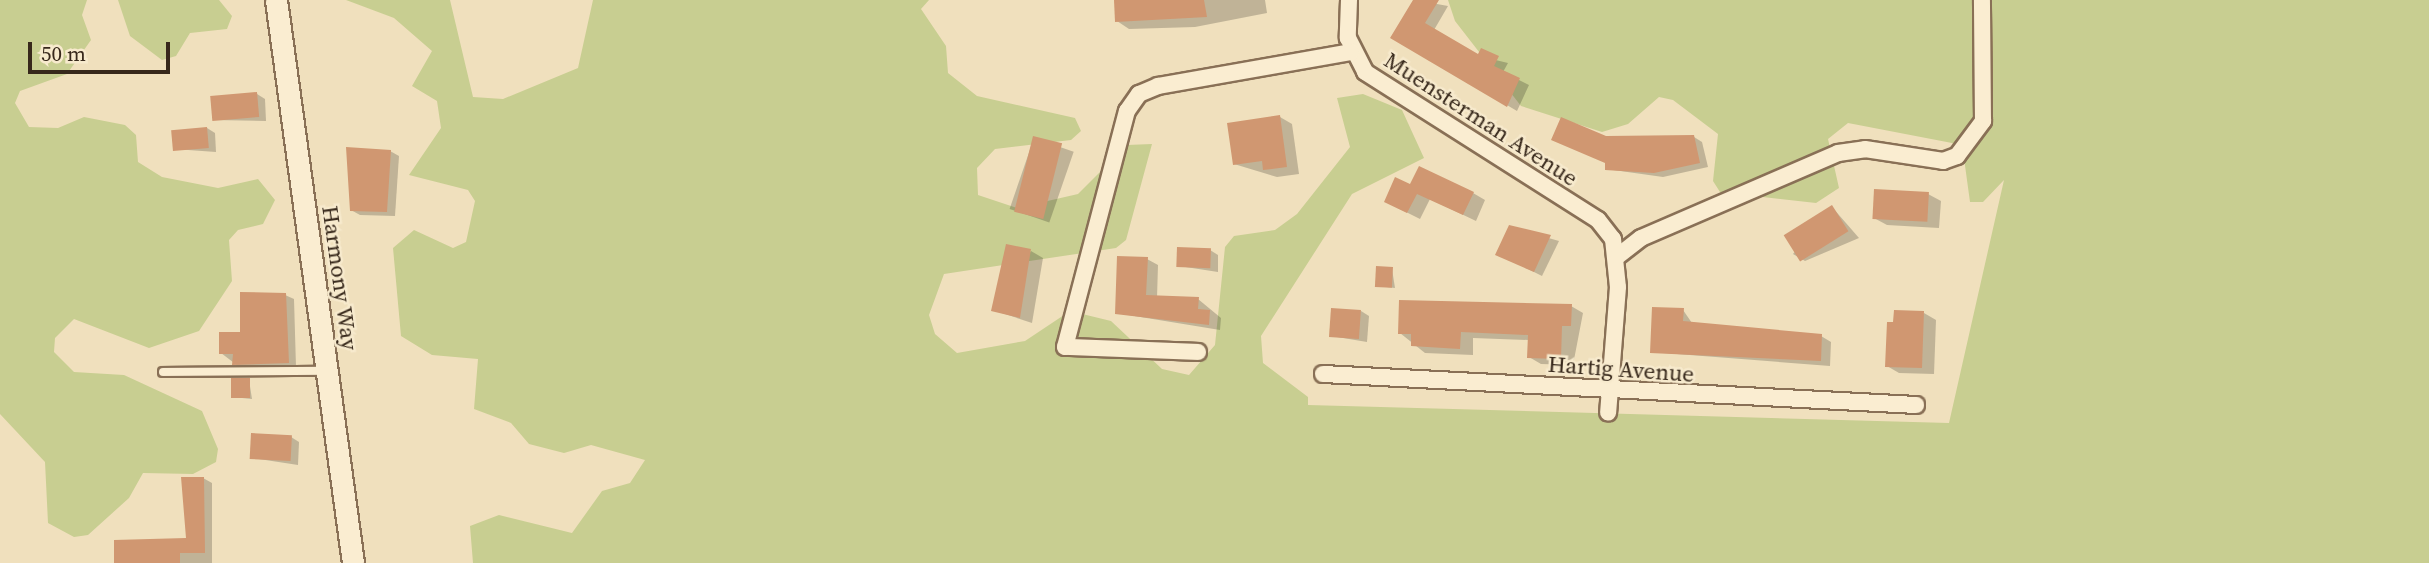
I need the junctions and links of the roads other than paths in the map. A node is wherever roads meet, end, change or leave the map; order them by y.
1 (276, 0) edge
2 (1349, 0) edge
3 (1982, 0) edge
4 (1351, 52) junction
5 (1618, 256) junction
6 (1198, 352) dead end
7 (327, 371) junction
8 (163, 372) dead end
9 (1323, 374) dead end
10 (1609, 389) junction
11 (1916, 405) dead end
12 (1608, 413) dead end
13 (353, 563) edge

1 - 7 street, Harmony Way
2 - 4 street
3 - 5 street
4 - 5 street, Muensterman Avenue
4 - 6 street, Muensterman Avenue
5 - 10 street
7 - 8 lane
7 - 13 street, Harmony Way
9 - 10 street, Hartig Avenue
10 - 11 street, Hartig Avenue
10 - 12 street

